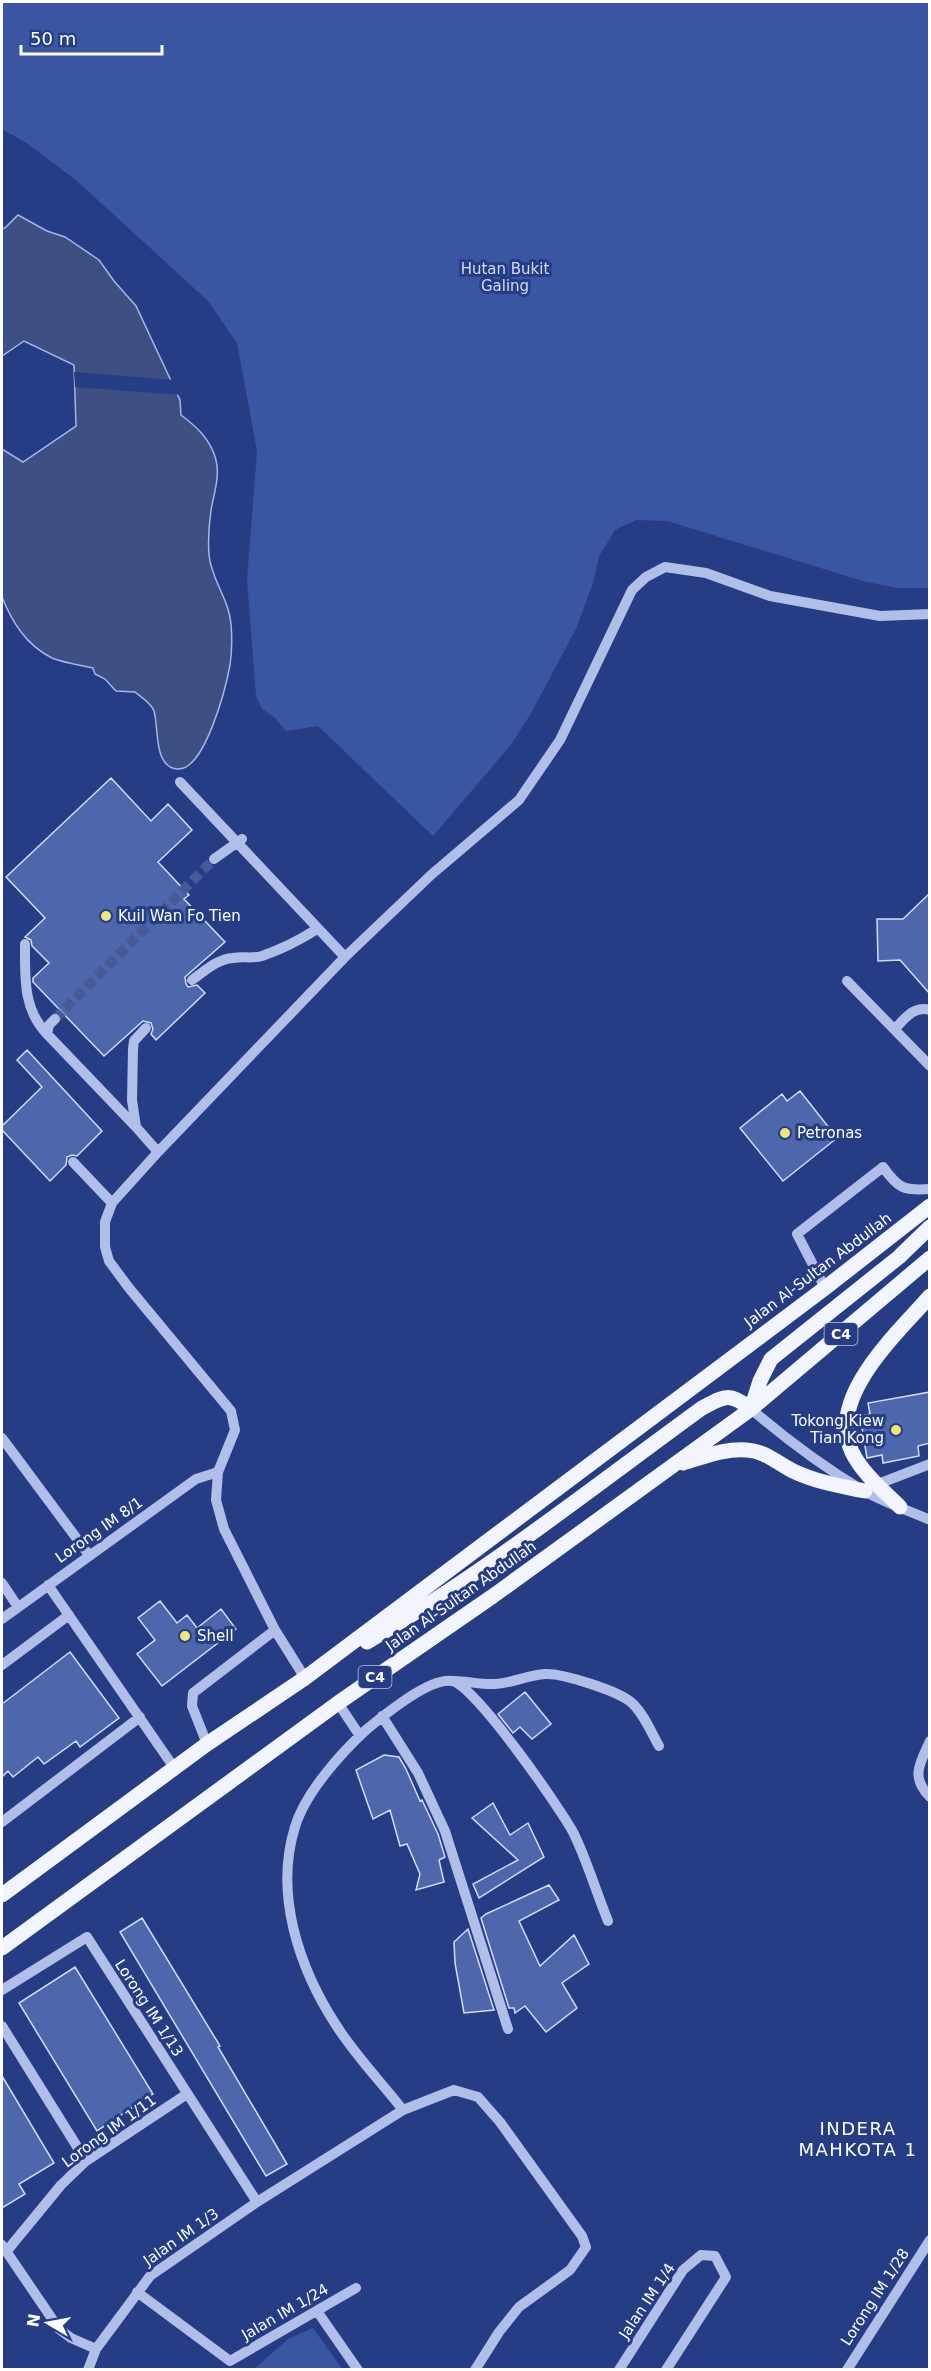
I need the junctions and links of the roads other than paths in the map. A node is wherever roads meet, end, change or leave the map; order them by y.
1 (930, 614) edge
2 (180, 782) dead end
3 (240, 841) junction
4 (214, 860) tunnel mouth
5 (317, 929) junction
6 (25, 944) dead end
7 (345, 957) junction
8 (192, 980) dead end
9 (847, 981) dead end
10 (930, 1010) edge
11 (55, 1019) tunnel mouth
12 (146, 1028) dead end
13 (895, 1029) junction
14 (47, 1035) junction
15 (930, 1066) edge
16 (136, 1127) junction
17 (158, 1152) junction
18 (73, 1162) dead end
19 (930, 1189) edge
20 (112, 1203) junction
21 (930, 1206) edge
22 (930, 1227) edge
23 (930, 1258) edge
24 (825, 1288) junction
25 (930, 1296) edge
26 (751, 1408) junction
27 (2, 1438) edge
28 (930, 1464) edge
29 (672, 1466) junction
30 (218, 1472) junction
31 (871, 1488) junction
32 (900, 1507) joint
33 (930, 1520) edge
34 (89, 1555) junction
35 (2, 1583) edge
36 (48, 1585) junction
37 (18, 1607) junction
38 (69, 1615) junction
39 (2, 1619) edge
40 (275, 1630) junction
41 (2, 1665) edge
42 (305, 1678) junction
43 (453, 1681) junction
44 (338, 1703) junction
45 (382, 1716) junction
46 (140, 1717) junction
47 (360, 1736) junction
48 (930, 1741) edge
49 (207, 1744) junction
50 (659, 1746) dead end
51 (175, 1769) junction
52 (930, 1797) edge
53 (2, 1822) edge
54 (2, 1895) edge
55 (608, 1921) dead end
56 (2, 1948) edge
57 (2, 1990) edge
58 (2, 2026) edge
59 (508, 2029) dead end
60 (187, 2094) junction
61 (403, 2110) junction
62 (86, 2162) junction
63 (257, 2202) junction
64 (930, 2240) edge
65 (4, 2249) edge
66 (356, 2288) dead end
67 (137, 2292) junction
68 (317, 2311) junction
69 (96, 2349) junction
70 (228, 2365) edge
71 (88, 2370) edge
72 (358, 2370) edge
73 (475, 2370) edge
74 (619, 2370) edge
75 (666, 2370) edge
76 (847, 2370) edge

1 - 7 street
2 - 3 street
3 - 4 street
3 - 5 street
5 - 7 street
5 - 8 street
6 - 14 street
7 - 17 street
9 - 13 street
10 - 13 street
11 - 14 street
12 - 16 street
13 - 15 street
14 - 16 street
16 - 17 street
17 - 20 street
18 - 20 street
19 - 24 street
20 - 30 street
21 - 24 main road, Jalan Al-Sultan Abdullah
22 - 26 main road
23 - 26 main road, Jalan Al-Sultan Abdullah / C4
24 - 42 main road, Jalan Al-Sultan Abdullah
25 - 31 main road
26 - 29 main road, Jalan Al-Sultan Abdullah / C4
26 - 31 street
26 - 42 main road
27 - 34 street
28 - 31 street
29 - 31 main road
29 - 44 main road, Jalan Al-Sultan Abdullah / C4
30 - 34 street, Lorong IM 8/1
30 - 40 street
31 - 32 main road
32 - 33 street
34 - 36 street, Lorong IM 8/1
35 - 37 street
36 - 37 street, Lorong IM 8/1
36 - 38 street
37 - 39 street, Lorong IM 8/1
38 - 41 street
38 - 46 street
40 - 42 street
40 - 49 street
42 - 49 main road, Jalan Al-Sultan Abdullah
43 - 45 street
43 - 50 street
43 - 55 street
44 - 47 street
44 - 56 main road, Jalan Al-Sultan Abdullah / C4
45 - 47 street
45 - 59 street
46 - 51 street
46 - 53 street
47 - 61 street
48 - 52 street
49 - 51 main road, Jalan Al-Sultan Abdullah
51 - 54 main road, Jalan Al-Sultan Abdullah
57 - 60 street, Lorong IM 1/13
58 - 62 street
60 - 62 street, Lorong IM 1/11
60 - 63 street, Lorong IM 1/13
61 - 63 street, Jalan IM 1/3
61 - 73 street, Jalan IM 1/3
62 - 65 street, Lorong IM 1/11
63 - 67 street, Jalan IM 1/3
64 - 76 street, Lorong IM 1/28
65 - 69 street
66 - 68 street, Jalan IM 1/24
67 - 69 street, Jalan IM 1/3
67 - 70 street
68 - 70 street, Jalan IM 1/24
68 - 72 street
69 - 71 street, Jalan IM 1/3
74 - 75 street, Jalan IM 1/4

